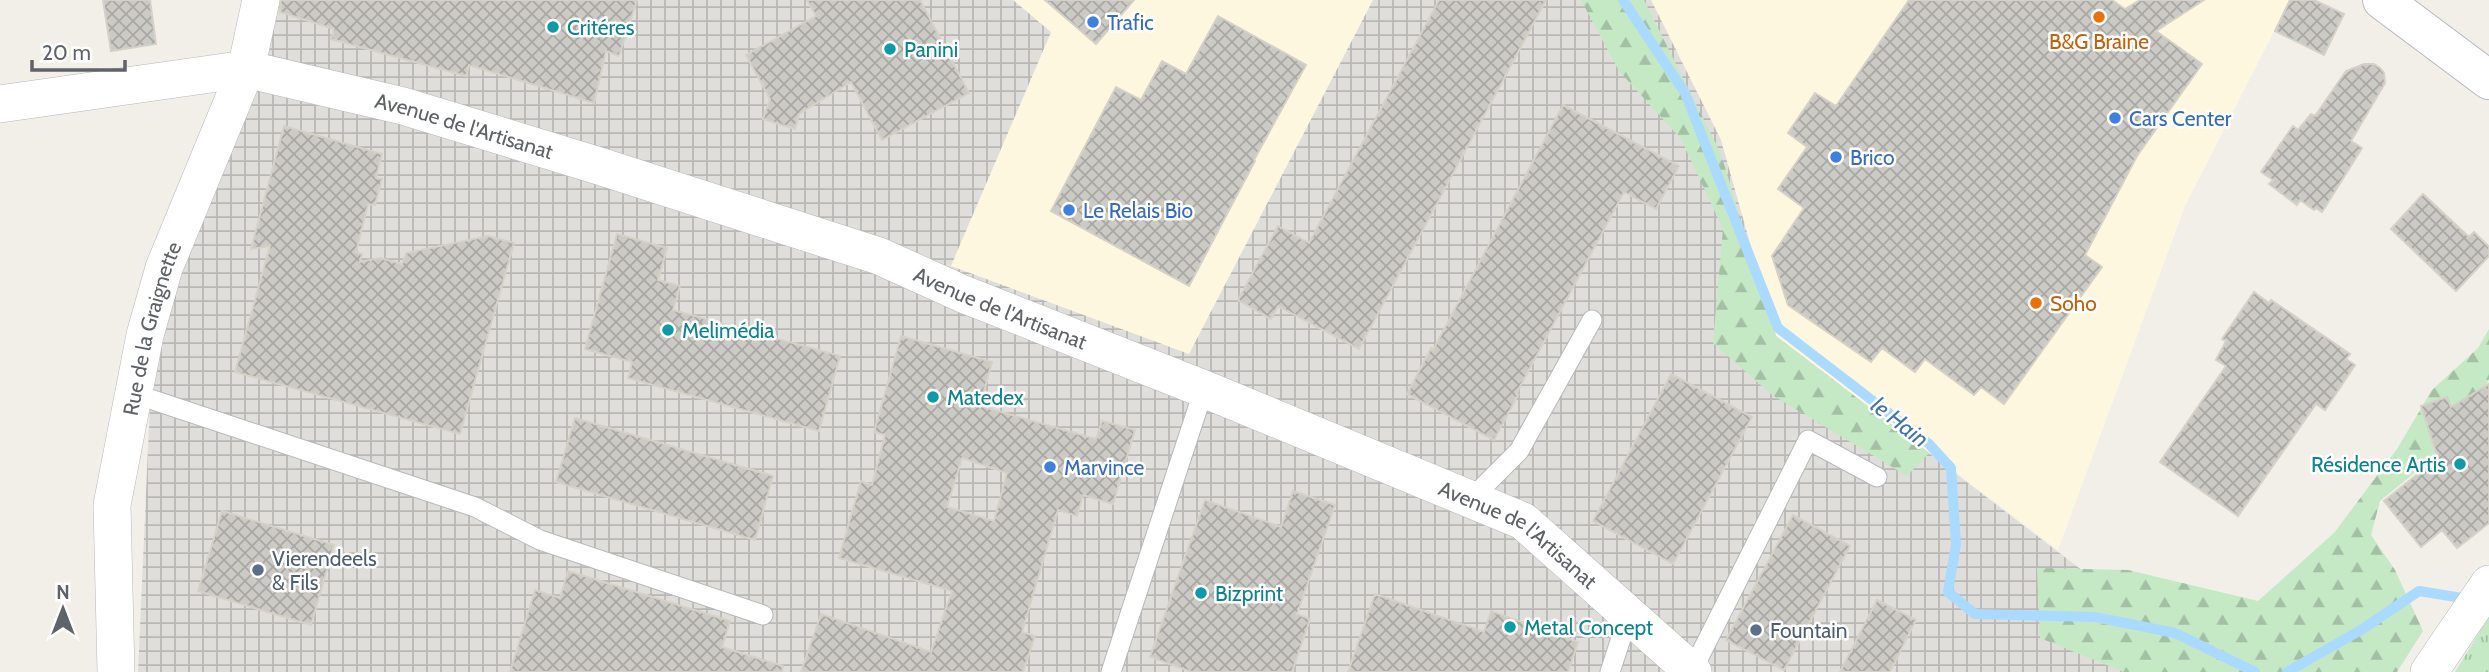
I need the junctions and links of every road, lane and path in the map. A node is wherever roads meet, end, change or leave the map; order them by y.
1 (261, 0) edge
2 (2382, 0) edge
3 (246, 69) junction
4 (2489, 80) edge
5 (0, 104) edge
6 (1592, 320) dead end
7 (1204, 389) junction
8 (132, 393) junction
9 (1877, 477) dead end
10 (1471, 499) junction
11 (2489, 584) edge
12 (1629, 614) junction
13 (763, 615) dead end
14 (1693, 671) edge
15 (116, 672) edge
16 (1111, 672) edge
17 (1610, 672) edge
18 (2429, 672) edge

1 - 3 street, Rue de la Graignette
2 - 4 main road
3 - 5 street
3 - 7 street, Avenue de l'Artisanat
3 - 8 street, Rue de la Graignette
6 - 10 lane
7 - 10 street, Avenue de l'Artisanat
7 - 16 lane
8 - 13 lane
8 - 15 street, Rue de la Graignette
9 - 14 lane
10 - 12 street, Avenue de l'Artisanat
11 - 18 street
12 - 14 street, Avenue de l'Artisanat
12 - 17 lane

